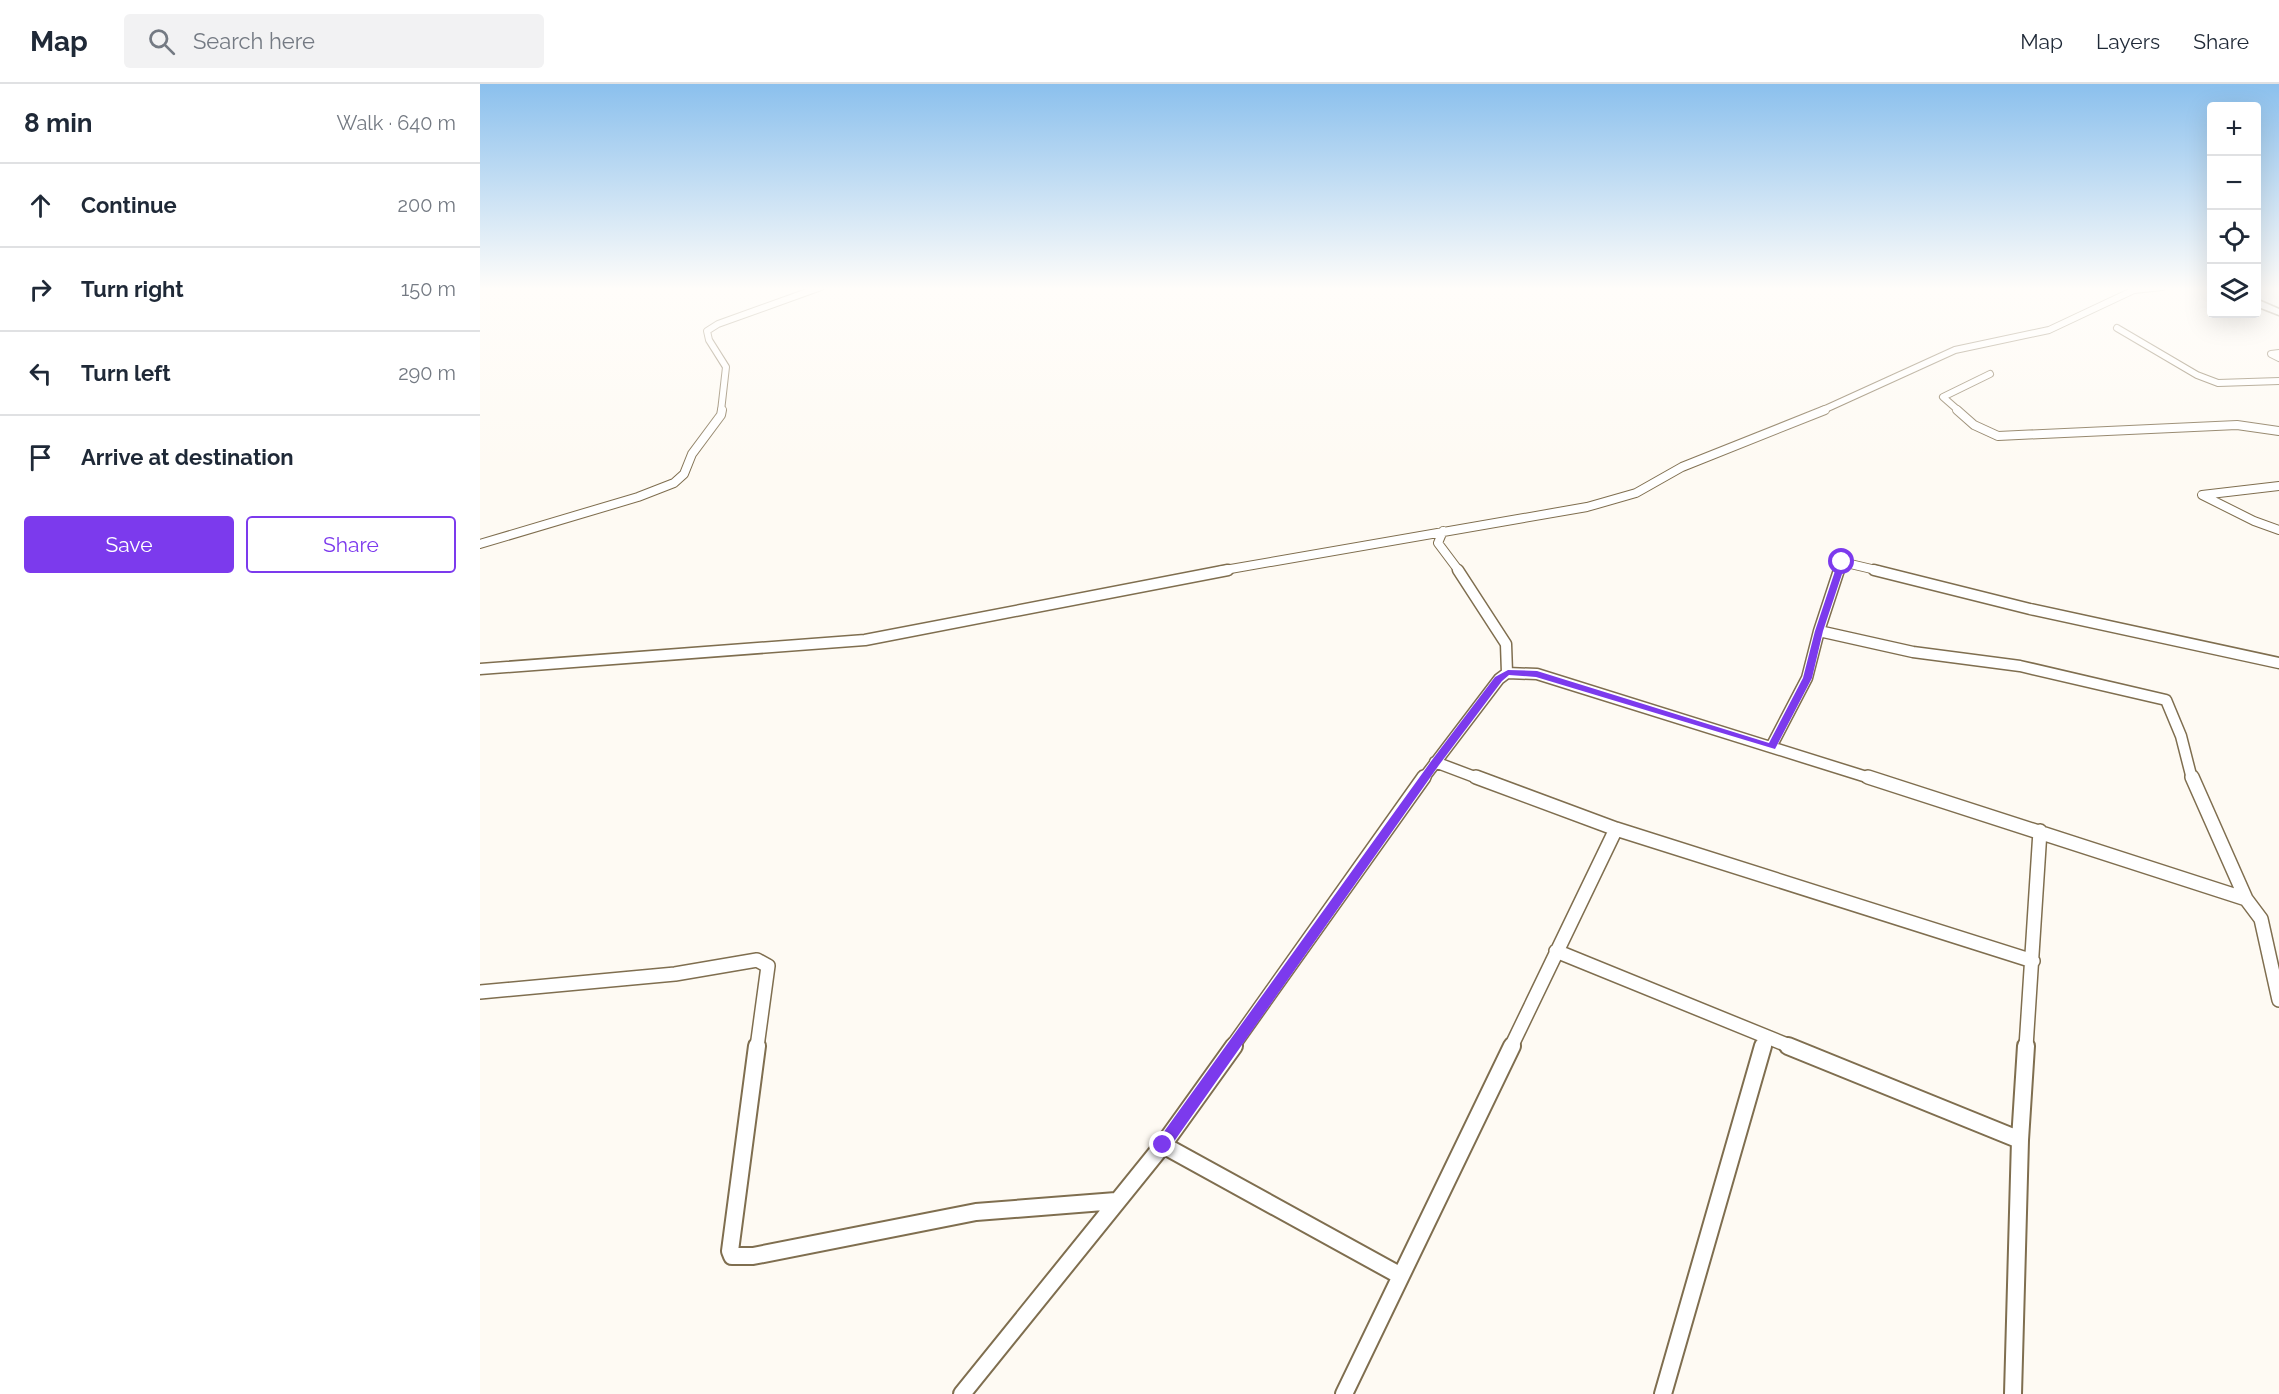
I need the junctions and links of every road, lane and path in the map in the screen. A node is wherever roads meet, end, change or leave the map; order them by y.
1 (714, 348) edge
2 (1963, 348) edge
3 (2151, 348) edge
4 (1990, 374) dead end
5 (2279, 381) edge
6 (2279, 431) edge
7 (2279, 486) edge
8 (2279, 530) edge
9 (1443, 531) junction
10 (480, 543) edge
11 (1819, 631) junction
12 (2279, 663) edge
13 (480, 669) edge
14 (1508, 673) junction
15 (1771, 747) junction
16 (1435, 762) junction
17 (1616, 829) junction
18 (2040, 831) junction
19 (2246, 899) junction
20 (1556, 951) junction
21 (2033, 961) junction
22 (480, 992) edge
23 (2279, 1000) edge
24 (1766, 1037) junction
25 (2020, 1140) junction
26 (1163, 1145) junction
27 (1116, 1201) junction
28 (1401, 1276) junction
29 (962, 1394) edge
30 (1344, 1394) edge
31 (1663, 1394) edge
32 (2013, 1394) edge

1 - 10 street
2 - 9 street
3 - 5 street
4 - 6 street
7 - 8 street
9 - 13 street
9 - 14 street
11 - 12 street
11 - 15 street
11 - 19 street
14 - 15 street
14 - 16 street
15 - 18 street
16 - 17 street
16 - 26 street
17 - 20 street
17 - 21 street
18 - 19 street
18 - 21 street
19 - 23 street
20 - 24 street
20 - 28 street
21 - 25 street
22 - 27 street
24 - 25 street
24 - 31 street
25 - 32 street
26 - 27 street
26 - 28 street
27 - 29 street
28 - 30 street

